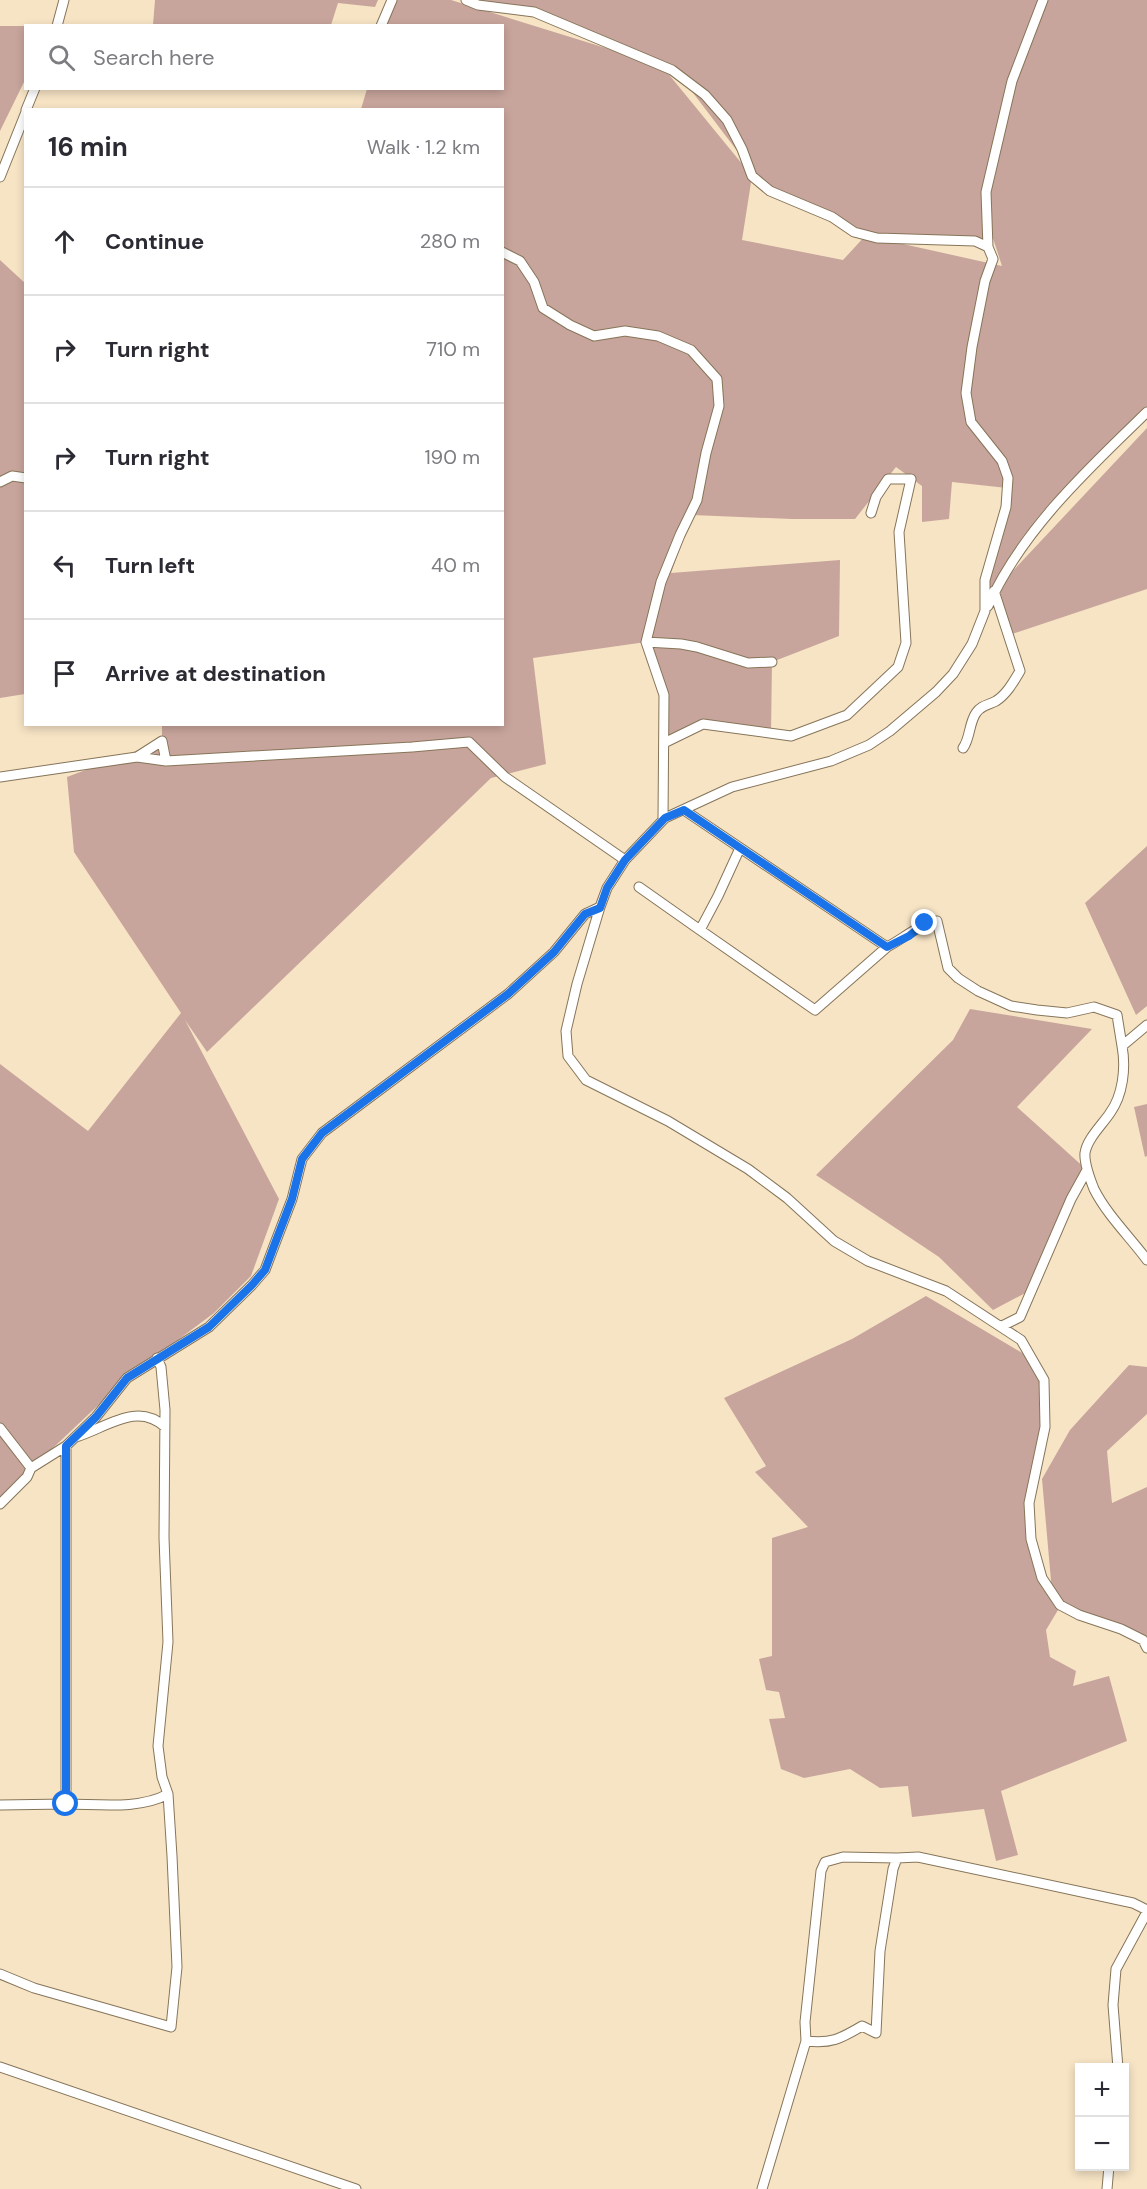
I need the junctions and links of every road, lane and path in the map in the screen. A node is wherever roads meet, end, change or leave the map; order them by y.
1 (64, 0) edge
2 (392, 0) edge
3 (466, 0) edge
4 (1043, 0) edge
5 (58, 24) edge
6 (382, 24) edge
7 (34, 90) edge
8 (27, 108) edge
9 (24, 116) edge
10 (0, 177) edge
11 (988, 247) junction
12 (504, 253) edge
13 (1147, 412) edge
14 (24, 478) edge
15 (0, 482) edge
16 (872, 513) dead end
17 (994, 591) junction
18 (985, 611) junction
19 (646, 642) junction
20 (772, 662) dead end
21 (664, 743) junction
22 (963, 748) dead end
23 (137, 757) junction
24 (166, 761) junction
25 (0, 777) edge
26 (684, 810) junction
27 (663, 820) junction
28 (740, 848) junction
29 (625, 860) junction
30 (639, 887) dead end
31 (600, 908) junction
32 (700, 930) junction
33 (887, 947) junction
34 (1147, 1025) edge
35 (1122, 1046) junction
36 (1087, 1170) junction
37 (1147, 1260) edge
38 (1020, 1317) junction
39 (1002, 1326) junction
40 (1021, 1340) junction
41 (157, 1358) junction
42 (165, 1427) junction
43 (0, 1428) edge
44 (75, 1437) junction
45 (66, 1446) junction
46 (31, 1468) junction
47 (0, 1504) edge
48 (1147, 1647) edge
49 (168, 1794) junction
50 (66, 1804) junction
51 (0, 1805) edge
52 (897, 1858) junction
53 (1147, 1911) edge
54 (0, 1974) edge
55 (806, 2041) junction
56 (1118, 2063) edge
57 (0, 2067) edge
58 (1109, 2171) edge
59 (356, 2189) edge
60 (762, 2189) edge
61 (1107, 2189) edge

1 - 5 street
2 - 6 street
3 - 11 street
4 - 11 street
7 - 8 street
9 - 10 street
11 - 18 street
12 - 19 street
13 - 17 street
14 - 15 street
16 - 21 street
17 - 18 street
17 - 22 street
18 - 26 street
19 - 20 street
19 - 21 street
21 - 27 street
23 - 24 street
23 - 24 street
23 - 25 street
24 - 29 street
26 - 27 street
26 - 28 street
27 - 29 street
28 - 32 street
28 - 33 street
29 - 31 street
30 - 32 street
31 - 39 street
31 - 41 street
32 - 33 street
33 - 35 street
34 - 35 street
35 - 36 street
36 - 37 street
36 - 38 street
38 - 39 street
38 - 40 street
39 - 40 street
40 - 48 street
41 - 42 street
41 - 44 street
42 - 44 street
42 - 49 street
43 - 46 street
44 - 45 street
45 - 46 street
45 - 50 street
46 - 47 street
49 - 50 street
49 - 54 street
50 - 51 street
52 - 53 street
52 - 55 street
52 - 55 street
53 - 56 street
55 - 60 street
57 - 59 street
58 - 61 street

